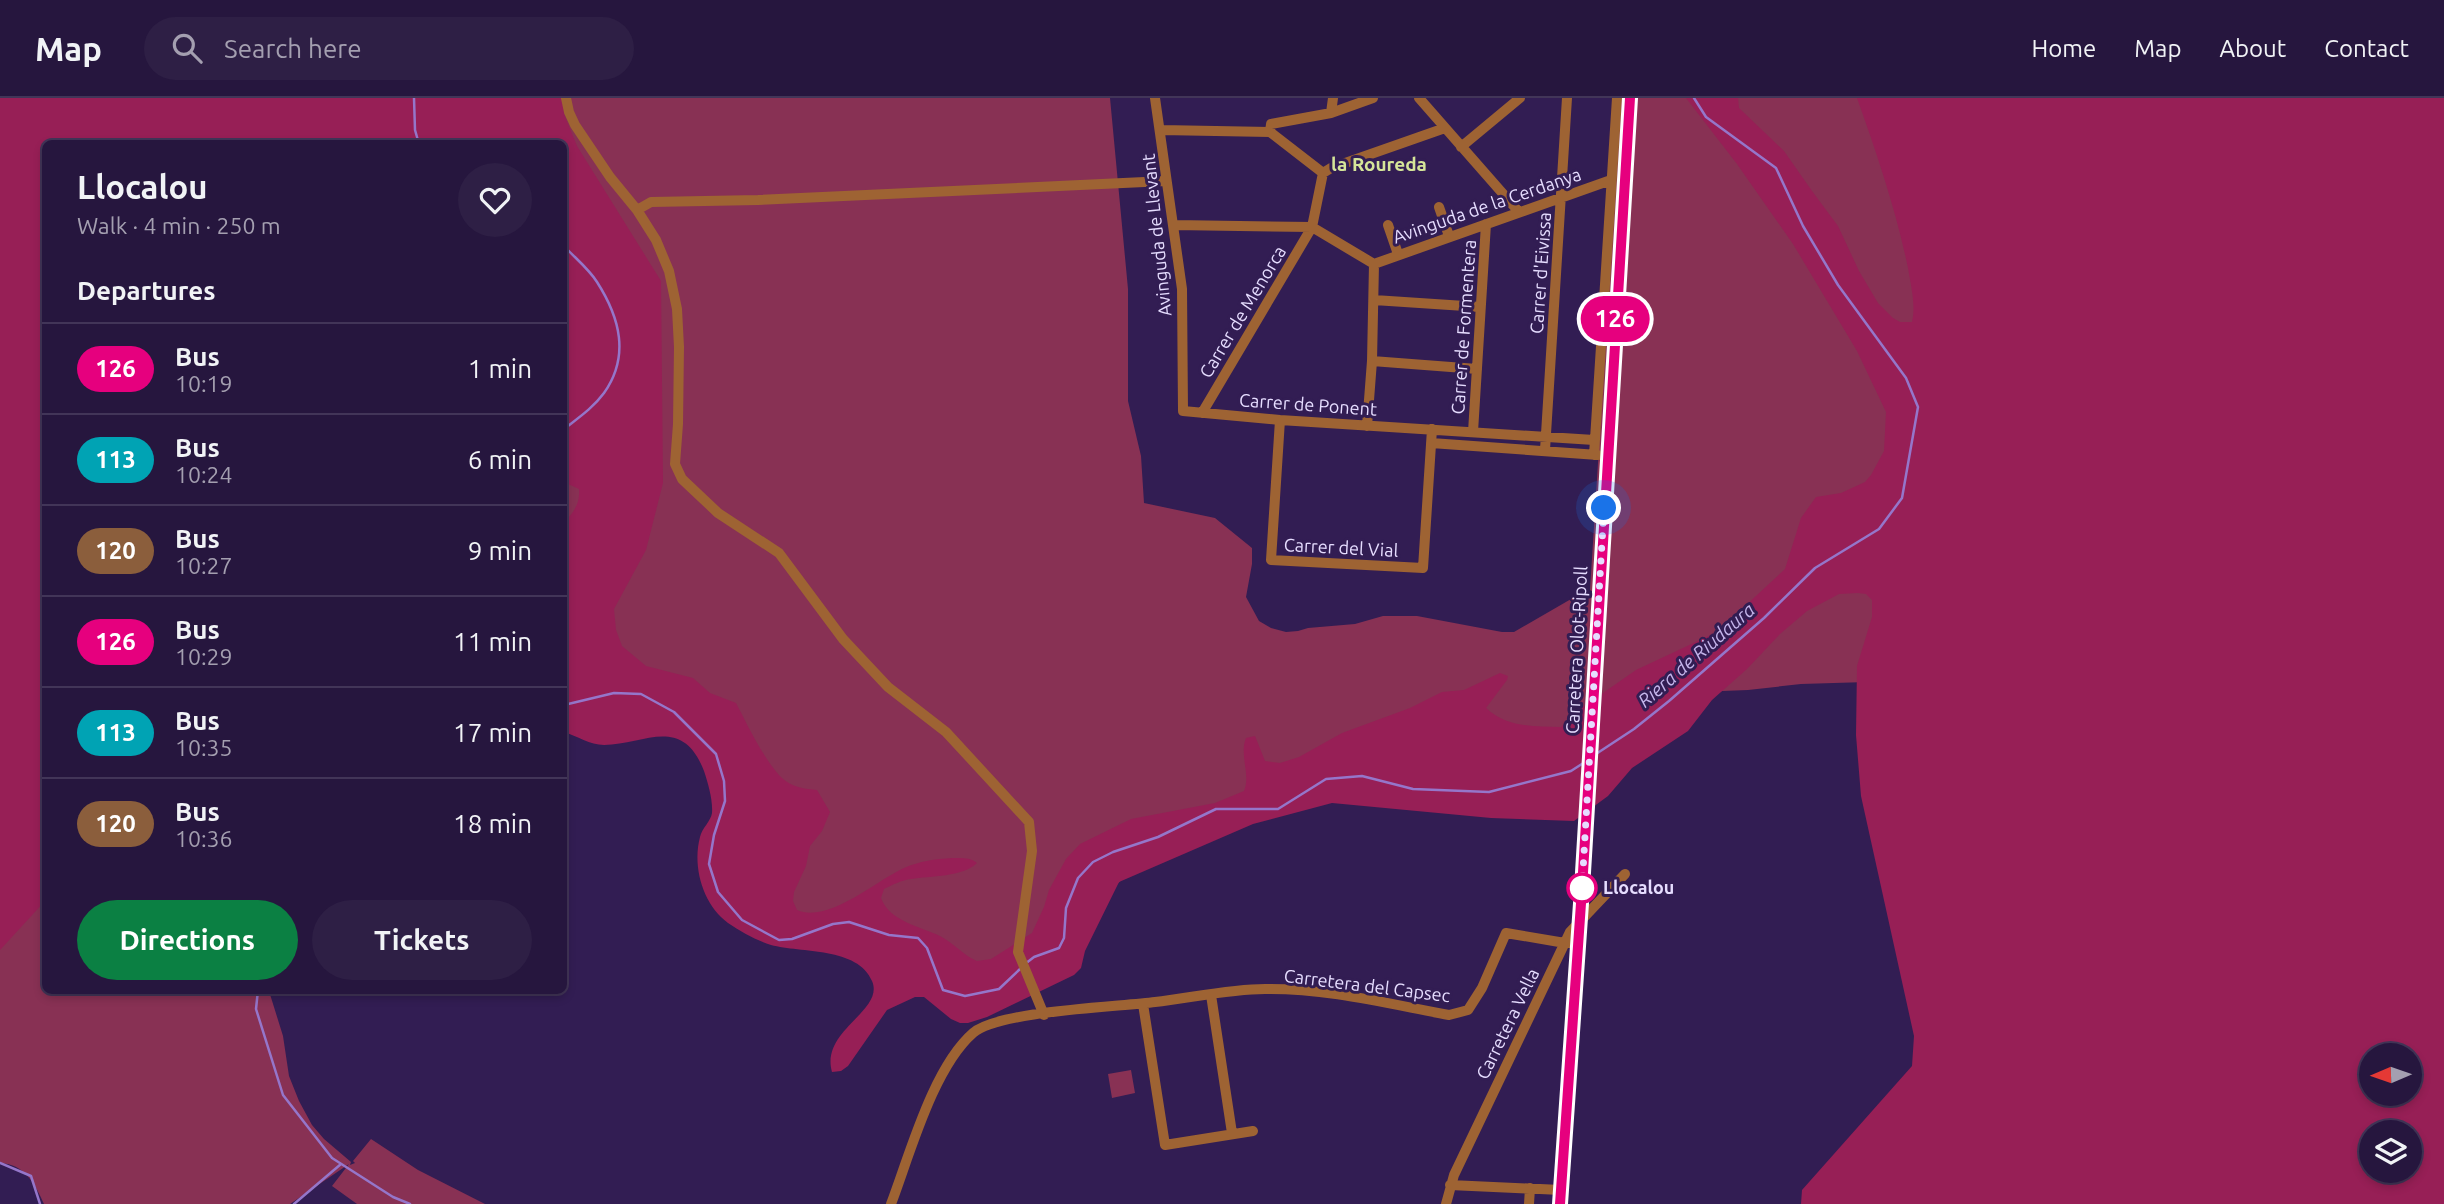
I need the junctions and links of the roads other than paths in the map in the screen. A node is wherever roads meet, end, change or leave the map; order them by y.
1 (566, 98) edge
2 (1155, 98) edge
3 (1333, 98) edge
4 (1373, 98) edge
5 (1419, 98) edge
6 (1520, 98) edge
7 (1567, 98) edge
8 (1616, 98) edge
9 (1630, 98) edge
10 (1331, 113) junction
11 (1445, 128) junction
12 (1161, 130) junction
13 (1270, 132) junction
14 (1461, 147) junction
15 (1323, 173) junction
16 (1611, 180) junction
17 (1166, 181) junction
18 (1562, 196) junction
19 (1439, 206) dead end
20 (637, 210) junction
21 (1519, 212) junction
22 (1486, 224) junction
23 (1174, 225) junction
24 (1388, 225) dead end
25 (1312, 227) junction
26 (1448, 236) junction
27 (1398, 254) junction
28 (1374, 264) junction
29 (1374, 300) junction
30 (1480, 307) junction
31 (1372, 361) junction
32 (1477, 369) junction
33 (1183, 411) joint
34 (1202, 413) junction
35 (1280, 420) junction
36 (1367, 426) junction
37 (1432, 429) junction
38 (1473, 432) junction
39 (1546, 437) junction
40 (1594, 440) junction
41 (1431, 443) junction
42 (1545, 450) junction
43 (1595, 455) junction
44 (1625, 874) dead end
45 (1580, 922) junction
46 (1571, 943) junction
47 (1211, 995) junction
48 (1143, 1004) junction
49 (1044, 1015) junction
50 (1253, 1131) dead end
51 (1232, 1133) junction
52 (1450, 1185) junction
53 (1530, 1188) junction
54 (1561, 1197) edge
55 (891, 1204) edge
56 (1446, 1204) edge
57 (1529, 1204) edge

1 - 20 street
2 - 12 street, Avinguda de Llevant
3 - 10 street
4 - 10 street
5 - 11 street
6 - 14 street
7 - 18 street, Carrer d'Eivissa
8 - 16 street
9 - 43 main road, Carretera Olot-Ripoll
10 - 13 street
11 - 14 street
11 - 15 street
12 - 13 street
12 - 17 street, Avinguda de Llevant
13 - 15 street
14 - 21 street
15 - 25 street, Carrer de Menorca
16 - 18 street, Avinguda de la Cerdanya
16 - 40 street
17 - 20 street
17 - 23 street, Avinguda de Llevant
18 - 21 street, Avinguda de la Cerdanya
18 - 39 street, Carrer d'Eivissa
19 - 26 street
20 - 49 street
21 - 22 street, Avinguda de la Cerdanya
22 - 26 street, Avinguda de la Cerdanya
22 - 30 street, Carrer de Formentera
23 - 25 street
23 - 33 street, Avinguda de Llevant
24 - 27 street
25 - 28 street
25 - 34 street, Carrer de Menorca
26 - 27 street, Avinguda de la Cerdanya
27 - 28 street, Avinguda de la Cerdanya
28 - 29 street
29 - 30 street
29 - 31 street
30 - 32 street, Carrer de Formentera
31 - 32 street
31 - 36 street
32 - 38 street, Carrer de Formentera
33 - 34 street, Carrer de Ponent
34 - 35 street, Carrer de Ponent
35 - 36 street, Carrer de Ponent
35 - 41 street, Carrer del Vial
36 - 37 street, Carrer de Ponent
37 - 38 street, Carrer de Ponent
37 - 41 street
38 - 39 street, Carrer de Ponent
39 - 40 street, Carrer de Ponent
39 - 42 street, Carrer d'Eivissa
40 - 43 street
41 - 42 street
42 - 43 street
43 - 45 main road, Carretera Olot-Ripoll
44 - 45 street
45 - 46 main road, Carretera Olot-Ripoll
46 - 47 street, Carretera del Capsec
46 - 52 street, Carretera Vella
46 - 54 main road, Carretera Olot-Ripoll
47 - 48 street, Carretera del Capsec
47 - 51 street
48 - 49 street, Carretera del Capsec
48 - 51 street
49 - 55 street, Carretera del Capsec
50 - 51 street
52 - 53 street
52 - 56 street, Carretera Vella
53 - 54 street
53 - 57 street

